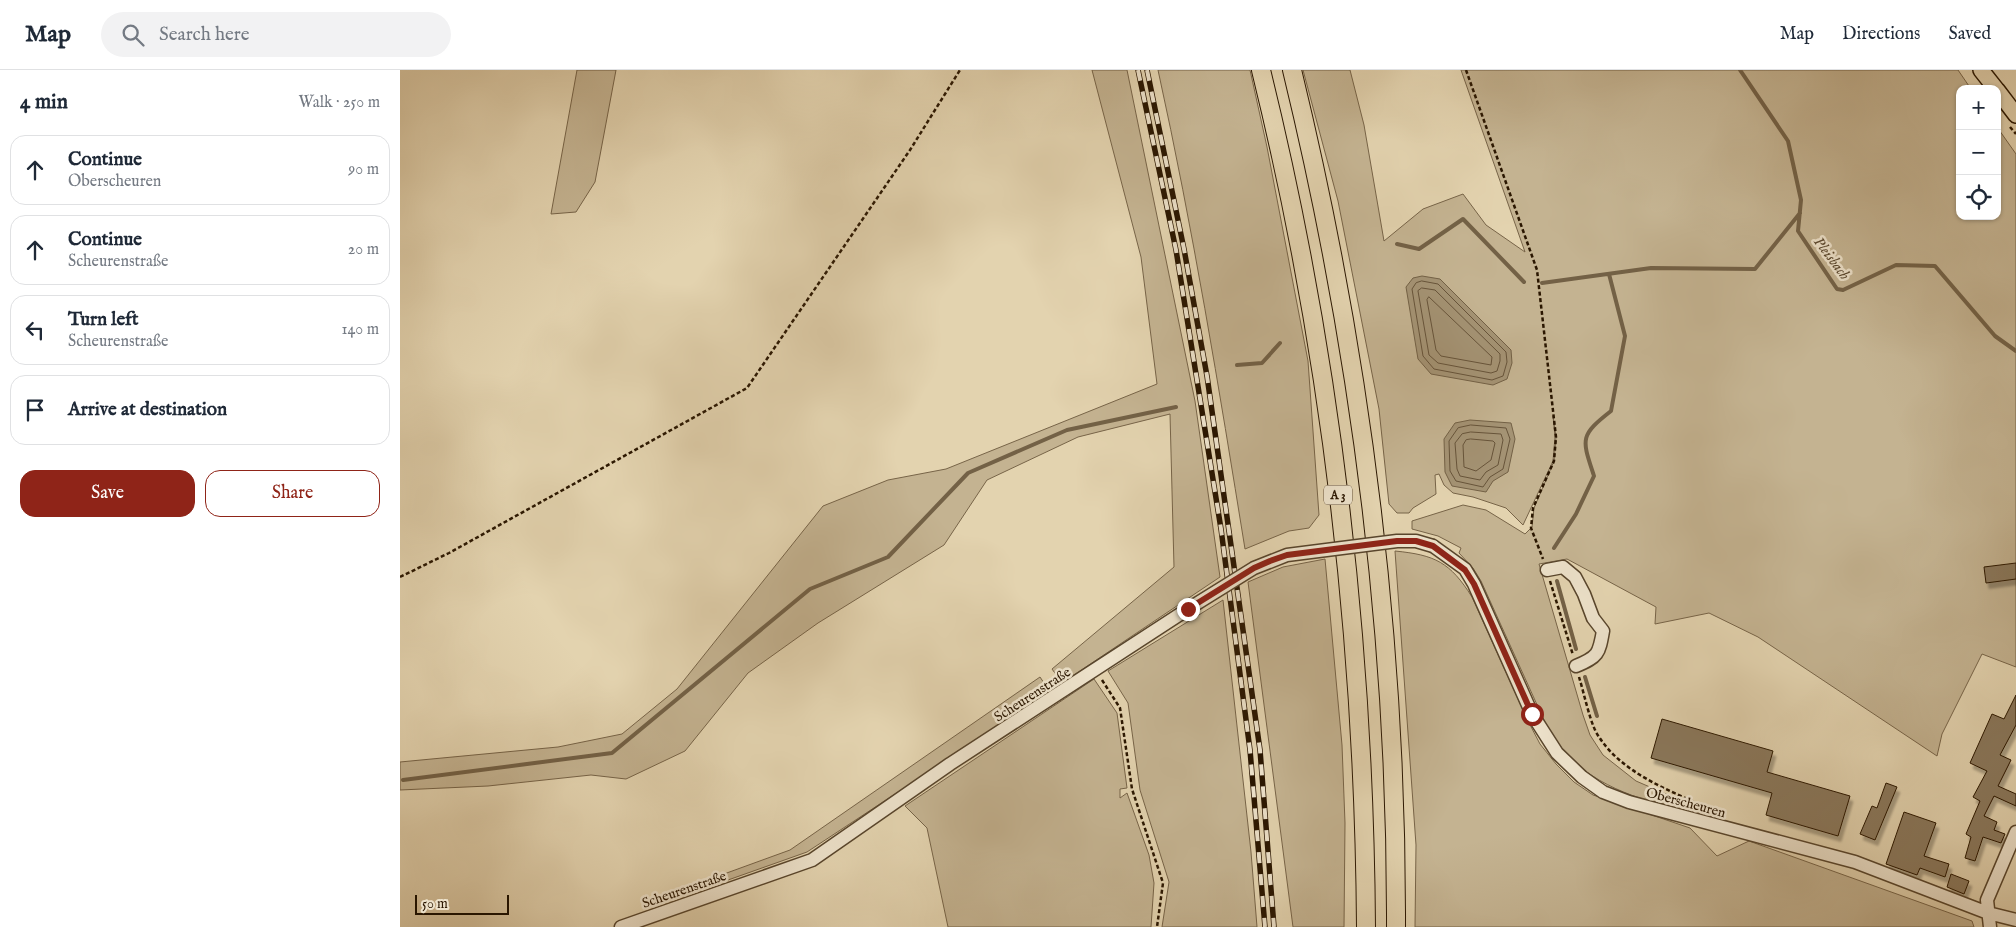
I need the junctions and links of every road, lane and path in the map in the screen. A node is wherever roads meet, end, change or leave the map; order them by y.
1 (960, 70) edge
2 (1260, 70) edge
3 (1292, 70) edge
4 (1466, 70) edge
5 (1982, 70) edge
6 (1993, 85) edge
7 (2001, 95) edge
8 (2016, 115) edge
9 (1465, 570) joint
10 (1546, 570) junction
11 (400, 577) edge
12 (1576, 666) junction
13 (1095, 671) junction
14 (1725, 828) junction
15 (2016, 832) edge
16 (2010, 859) edge
17 (1988, 913) junction
18 (2016, 920) edge
19 (620, 927) edge
20 (1157, 927) edge
21 (1366, 927) edge
22 (1396, 927) edge
23 (1990, 927) edge

1 - 11 path
2 - 21 highway, A 3
3 - 22 highway, A 3
4 - 10 path
5 - 6 main road
7 - 8 main road
9 - 13 street, Scheurenstraße, bridge
9 - 14 street, Oberscheuren
10 - 12 path
10 - 12 street
12 - 14 path
13 - 19 street, Scheurenstraße
13 - 20 path
14 - 17 street, Oberscheuren
15 - 16 street
16 - 17 street
17 - 18 street, Oberscheuren
17 - 23 street

